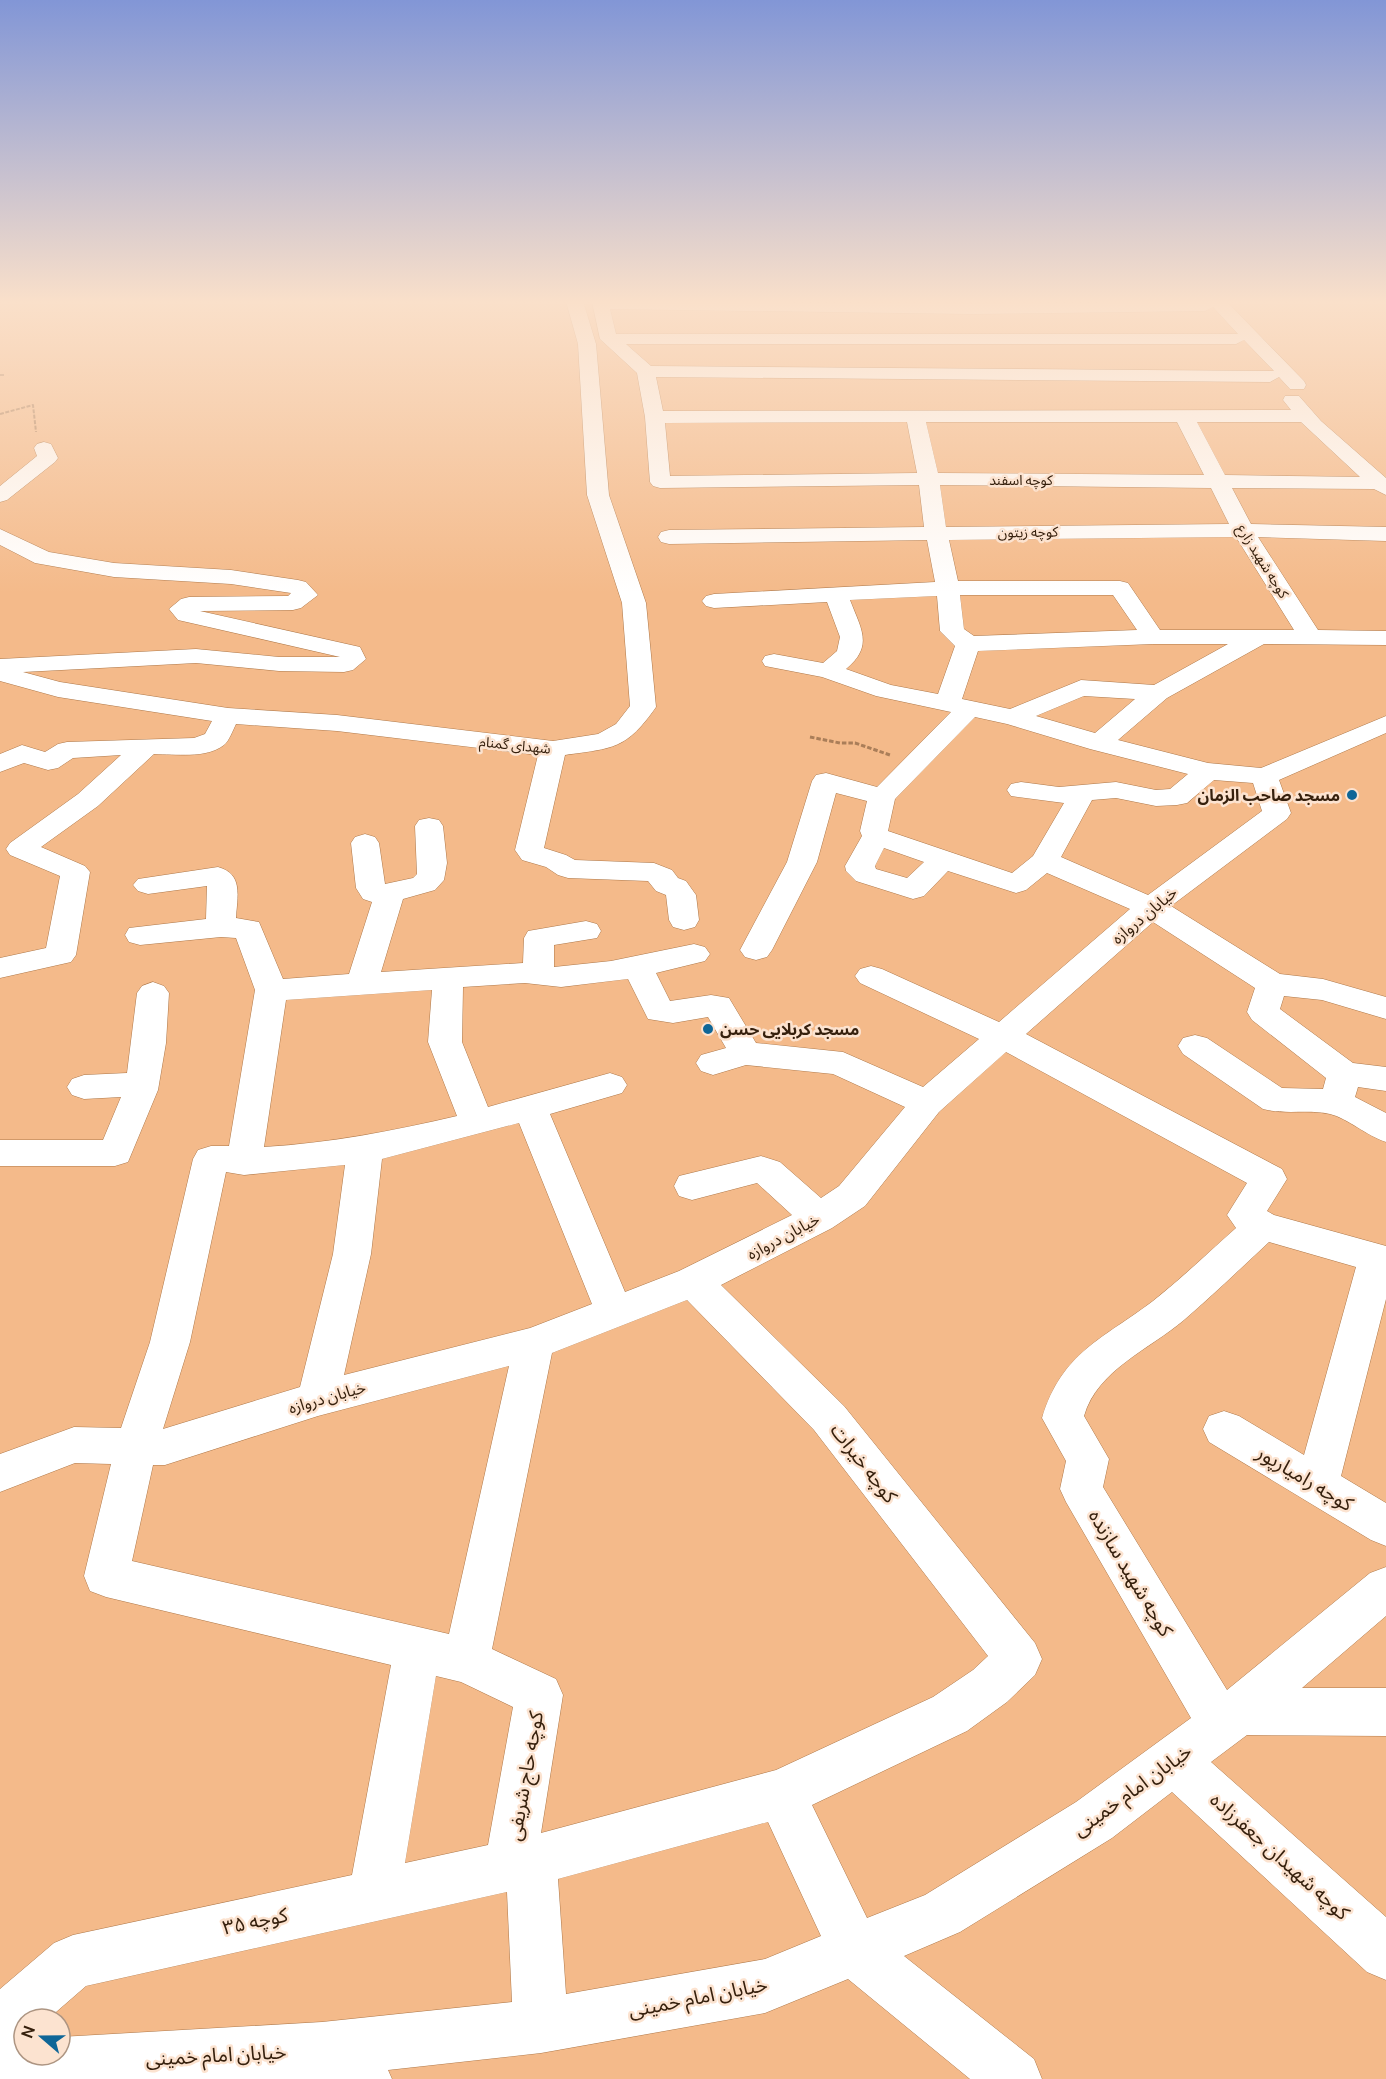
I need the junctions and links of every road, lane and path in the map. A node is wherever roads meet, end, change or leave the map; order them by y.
1 (593, 398) edge
2 (651, 398) edge
3 (1011, 398) edge
4 (1290, 398) edge
5 (1307, 398) edge
6 (0, 414) edge
7 (1184, 416) junction
8 (1306, 416) junction
9 (655, 417) junction
10 (915, 417) junction
11 (1020, 417) junction
12 (44, 448) joint
13 (1380, 478) edge
14 (929, 479) junction
15 (1219, 481) junction
16 (0, 496) edge
17 (1243, 530) junction
18 (936, 533) junction
19 (1386, 534) edge
20 (0, 536) edge
21 (669, 537) dead end
22 (948, 588) junction
23 (836, 594) junction
24 (714, 601) dead end
25 (1153, 637) junction
26 (1311, 637) junction
27 (1258, 638) junction
28 (1380, 639) edge
29 (968, 644) junction
30 (1386, 660) edge
31 (774, 662) dead end
32 (0, 665) edge
33 (828, 671) junction
34 (0, 673) edge
35 (1158, 693) junction
36 (960, 705) junction
37 (228, 716) junction
38 (1012, 717) junction
39 (1386, 724) edge
40 (810, 737) dead end
41 (1100, 743) junction
42 (147, 746) junction
43 (553, 749) junction
44 (0, 764) edge
45 (917, 764) junction
46 (1208, 771) junction
47 (1264, 776) junction
48 (1021, 790) dead end
49 (1073, 794) junction
50 (882, 797) junction
51 (429, 826) dead end
52 (876, 836) junction
53 (364, 843) dead end
54 (942, 860) junction
55 (1044, 861) junction
56 (148, 885) dead end
57 (389, 896) junction
58 (1150, 907) junction
59 (684, 920) dead end
60 (221, 927) junction
61 (586, 932) dead end
62 (140, 935) dead end
63 (756, 950) dead end
64 (694, 954) dead end
65 (0, 968) edge
66 (638, 968) junction
67 (538, 973) junction
68 (871, 976) dead end
69 (448, 978) junction
70 (362, 984) junction
71 (1272, 984) junction
72 (272, 990) junction
73 (153, 993) dead end
74 (1386, 1008) edge
75 (1004, 1037) junction
76 (1195, 1046) dead end
77 (746, 1054) junction
78 (713, 1063) dead end
79 (1386, 1079) edge
80 (142, 1084) junction
81 (610, 1085) dead end
82 (84, 1087) dead end
83 (1340, 1088) junction
84 (927, 1102) junction
85 (530, 1107) junction
86 (477, 1123) junction
87 (1386, 1129) edge
88 (365, 1151) junction
89 (0, 1153) edge
90 (244, 1162) junction
91 (692, 1186) dead end
92 (819, 1218) junction
93 (1262, 1226) junction
94 (1381, 1260) edge
95 (693, 1282) junction
96 (614, 1312) junction
97 (534, 1343) junction
98 (318, 1399) junction
99 (1224, 1429) dead end
100 (136, 1447) junction
101 (0, 1473) edge
102 (1317, 1485) junction
103 (1386, 1526) edge
104 (1386, 1588) edge
105 (417, 1649) junction
106 (1019, 1659) joint
107 (466, 1661) junction
108 (1386, 1712) edge
109 (1230, 1718) junction
110 (1173, 1760) junction
111 (781, 1794) junction
112 (520, 1863) junction
113 (374, 1895) junction
114 (855, 1950) junction
115 (1386, 1953) edge
116 (0, 2024) edge
117 (541, 2026) junction
118 (343, 2064) edge
119 (0, 2070) edge
120 (1014, 2079) edge

1 - 43 street, شهدای گمنام
2 - 9 street
3 - 11 street
4 - 8 street
5 - 13 street
6 - 12 path
7 - 8 street
7 - 11 street
7 - 15 street, کوچه شهید زارع
8 - 13 street
9 - 10 street
9 - 14 street, کوچه اسفند
10 - 11 street
10 - 14 street
12 - 16 street
13 - 15 street, کوچه اسفند
14 - 15 street, کوچه اسفند
14 - 18 street
15 - 17 street, کوچه شهید زارع
17 - 18 street, کوچه زیتون
17 - 19 street, کوچه زیتون
17 - 26 street, کوچه شهید زارع
18 - 21 street, کوچه زیتون
18 - 22 street
20 - 32 street
22 - 23 street
22 - 25 street
22 - 29 street
23 - 24 street
23 - 33 street
25 - 27 street
25 - 29 street
26 - 27 street
26 - 28 street
27 - 35 street
28 - 30 street
29 - 36 street
31 - 33 street
33 - 36 street
34 - 37 street, شهدای گمنام
35 - 38 street
35 - 41 street
36 - 38 street
36 - 45 street
37 - 42 street
37 - 43 street, شهدای گمنام
38 - 41 street
39 - 47 street
40 - 45 path
41 - 46 street
42 - 44 street
42 - 65 street
43 - 59 street
45 - 50 street
46 - 47 street
46 - 49 street
47 - 58 street, خیابان دروازه
48 - 49 street
49 - 55 street
50 - 52 street
50 - 63 street
51 - 57 street
52 - 54 street
52 - 54 street
53 - 57 street
54 - 55 street
55 - 58 street
56 - 60 street
57 - 70 street
58 - 71 street
58 - 75 street, خیابان دروازه
60 - 62 street
60 - 72 street
61 - 67 street
64 - 66 street
66 - 67 street
66 - 77 street
67 - 69 street
68 - 75 street
69 - 70 street
69 - 86 street
70 - 72 street
71 - 74 street
71 - 83 street
72 - 90 street
73 - 80 street
75 - 84 street, خیابان دروازه
75 - 93 street
76 - 83 street
77 - 78 street
77 - 84 street
79 - 83 street
80 - 82 street
80 - 89 street
81 - 85 street
83 - 87 street
84 - 92 street, خیابان دروازه
85 - 86 street
85 - 96 street
86 - 88 street
88 - 90 street
88 - 98 street
90 - 100 street
91 - 92 street
92 - 95 street, خیابان دروازه
93 - 94 street
93 - 109 street, کوچه شهید سازنده
94 - 102 street
95 - 96 street, خیابان دروازه
95 - 106 street, کوچه خیرات
96 - 97 street, خیابان دروازه
97 - 98 street, خیابان دروازه
97 - 107 street
98 - 100 street, خیابان دروازه
99 - 102 street, کوچه رامیارپور
100 - 101 street, خیابان دروازه
100 - 105 street
102 - 103 street, کوچه رامیارپور
104 - 109 street, خیابان امام خمینی
105 - 107 street
105 - 113 street
106 - 111 street, کوچه ۳۵
107 - 112 street, کوچه حاج شریفی
108 - 109 street
109 - 110 street, خیابان امام خمینی
110 - 114 street, خیابان امام خمینی
110 - 115 street, کوچه شهیدان جعفرزاده
111 - 112 street, کوچه ۳۵
111 - 114 street
112 - 113 street, کوچه ۳۵
112 - 117 street
113 - 116 street, کوچه ۳۵
114 - 117 street, خیابان امام خمینی
114 - 120 street
117 - 118 street, خیابان امام خمینی
118 - 119 street, خیابان امام خمینی

